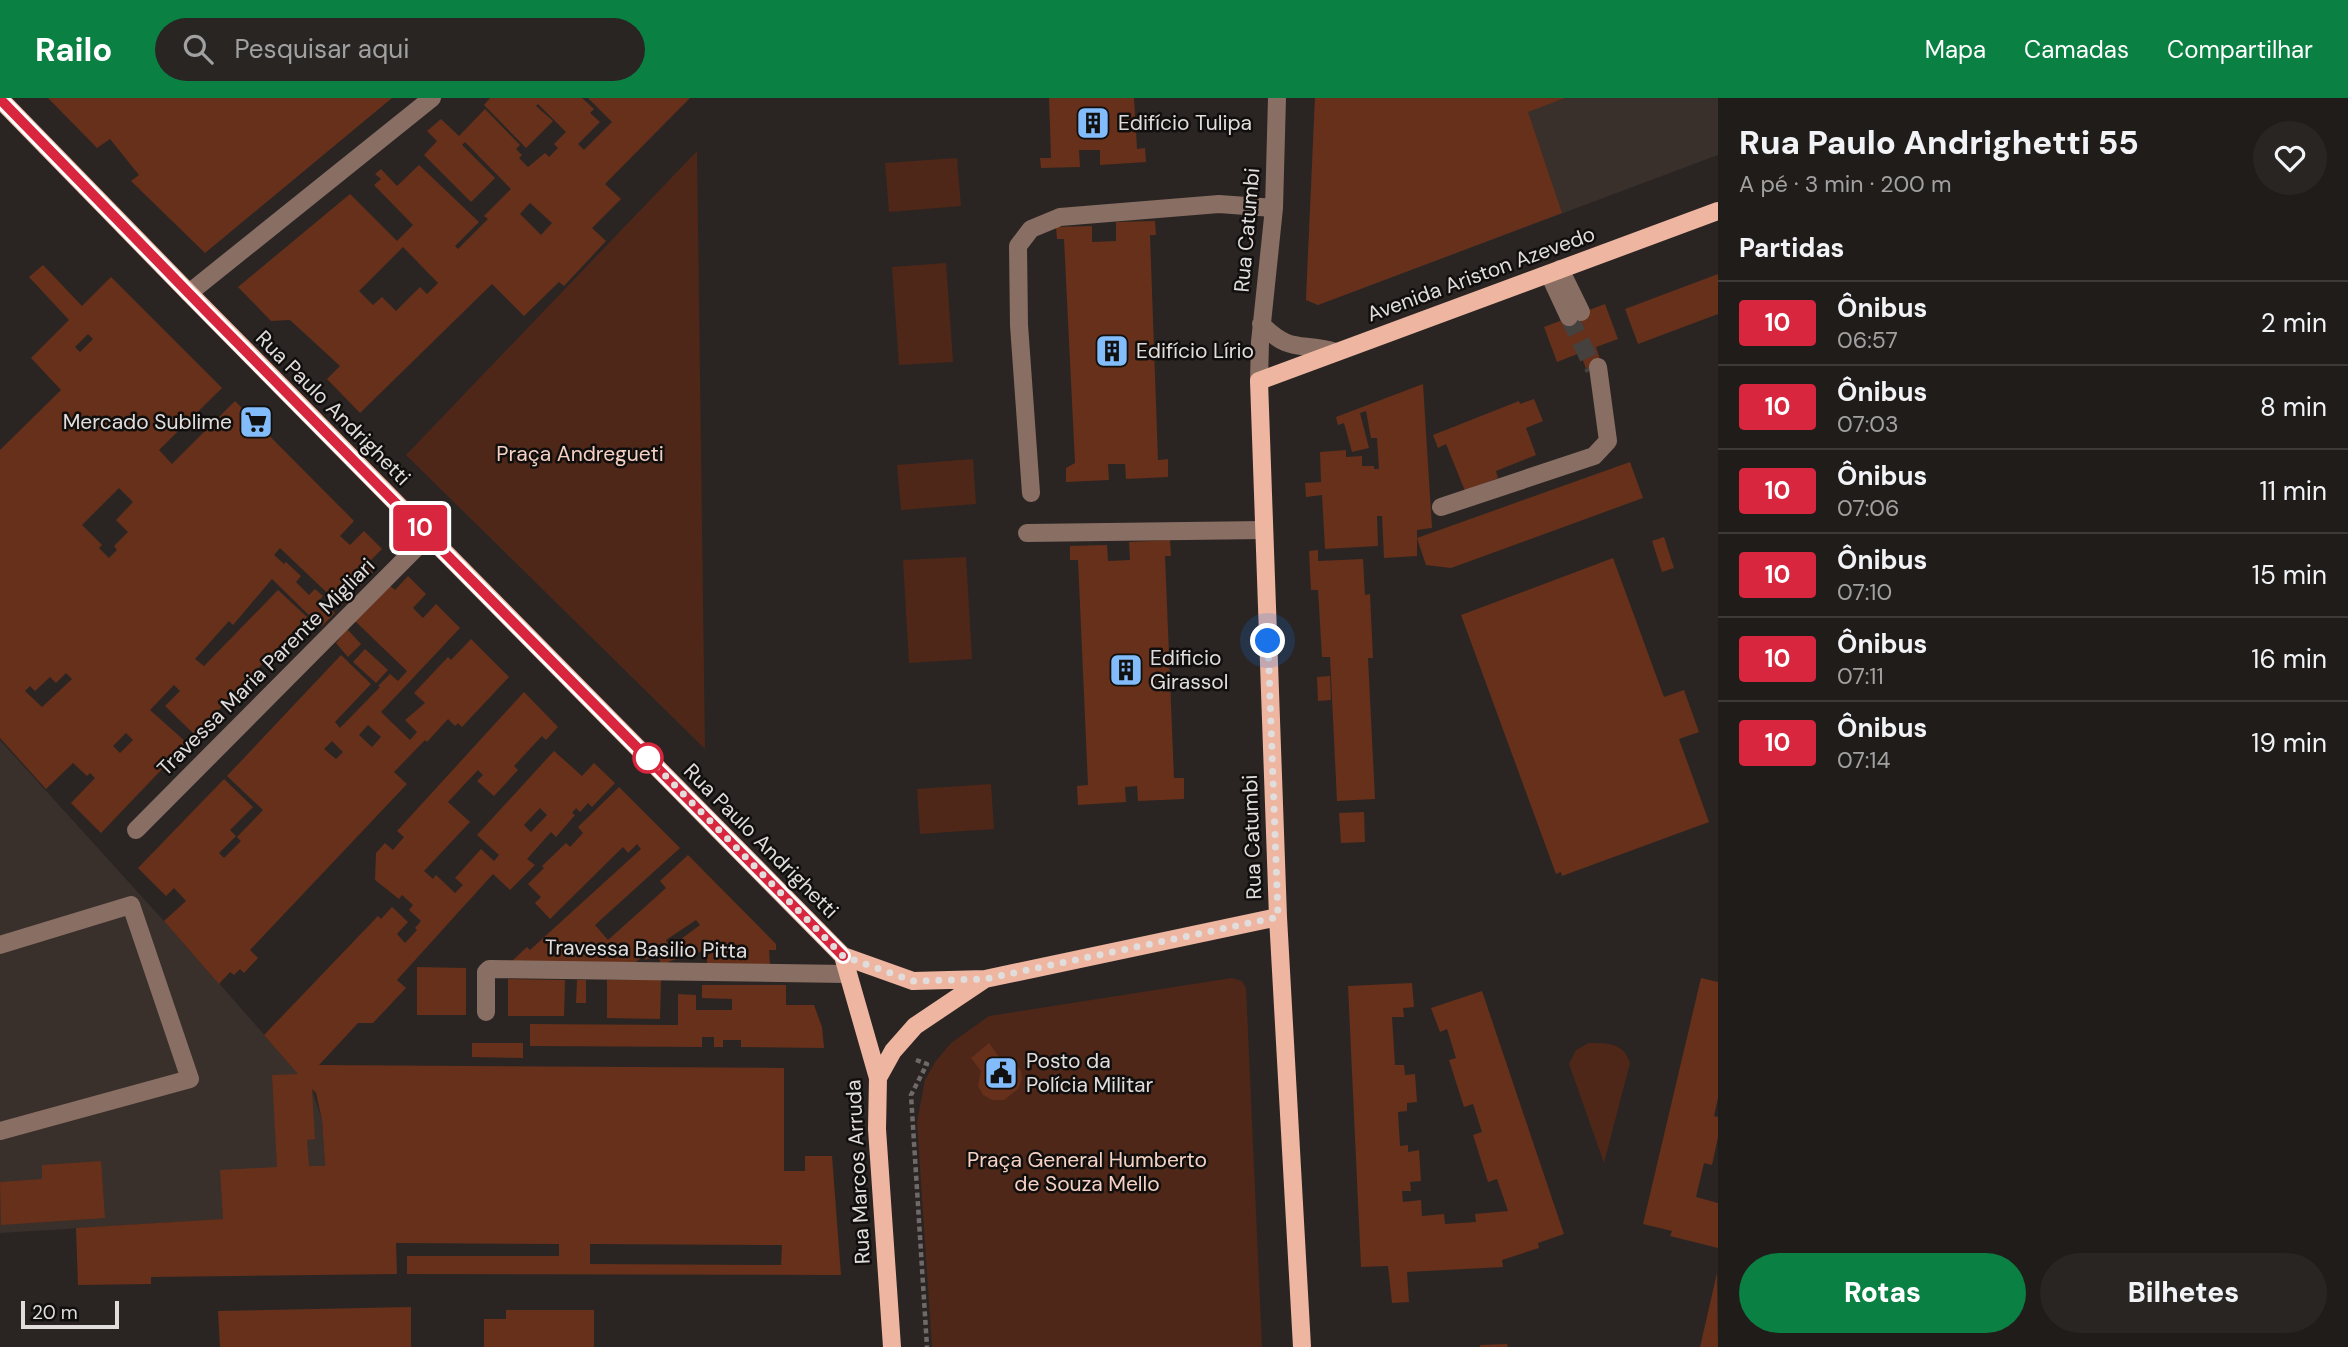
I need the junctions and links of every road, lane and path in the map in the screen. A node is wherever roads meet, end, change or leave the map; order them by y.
1 (432, 98) edge
2 (1278, 98) edge
3 (0, 99) edge
4 (1273, 208) junction
5 (1718, 211) edge
6 (1555, 272) junction
7 (189, 293) junction
8 (1575, 315) tunnel mouth
9 (1261, 324) junction
10 (1336, 352) junction
11 (1597, 370) tunnel mouth
12 (1259, 381) junction
13 (1031, 493) dead end
14 (1441, 507) dead end
15 (1265, 530) junction
16 (1027, 533) dead end
17 (428, 536) junction
18 (135, 830) dead end
19 (1278, 917) junction
20 (0, 945) edge
21 (843, 956) junction
22 (846, 974) junction
23 (985, 979) junction
24 (486, 1012) dead end
25 (927, 1064) dead end
26 (878, 1078) junction
27 (0, 1131) edge
28 (892, 1347) edge
29 (927, 1347) edge
30 (1301, 1347) edge

1 - 7 street
2 - 4 street, Rua Catumbi
3 - 7 main road, Rua Paulo Andrighetti
4 - 9 street, Rua Catumbi
4 - 13 street
5 - 6 main road, Avenida Ariston Azevedo
6 - 8 street
6 - 10 main road, Avenida Ariston Azevedo
7 - 17 main road, Rua Paulo Andrighetti
9 - 10 street
9 - 12 street, Rua Catumbi
10 - 12 main road, Avenida Ariston Azevedo
11 - 14 street
12 - 15 main road, Rua Catumbi
15 - 16 street
15 - 19 main road, Rua Catumbi
17 - 18 street, Travessa Maria Parente Migliari
17 - 21 main road, Rua Paulo Andrighetti
19 - 23 main road
19 - 30 main road, Rua Catumbi
20 - 27 street
21 - 22 main road, Rua Marcos Arruda
21 - 23 main road
22 - 24 street, Travessa Basilio Pitta
22 - 26 main road, Rua Marcos Arruda
23 - 26 main road
25 - 29 path
26 - 28 main road, Rua Marcos Arruda

